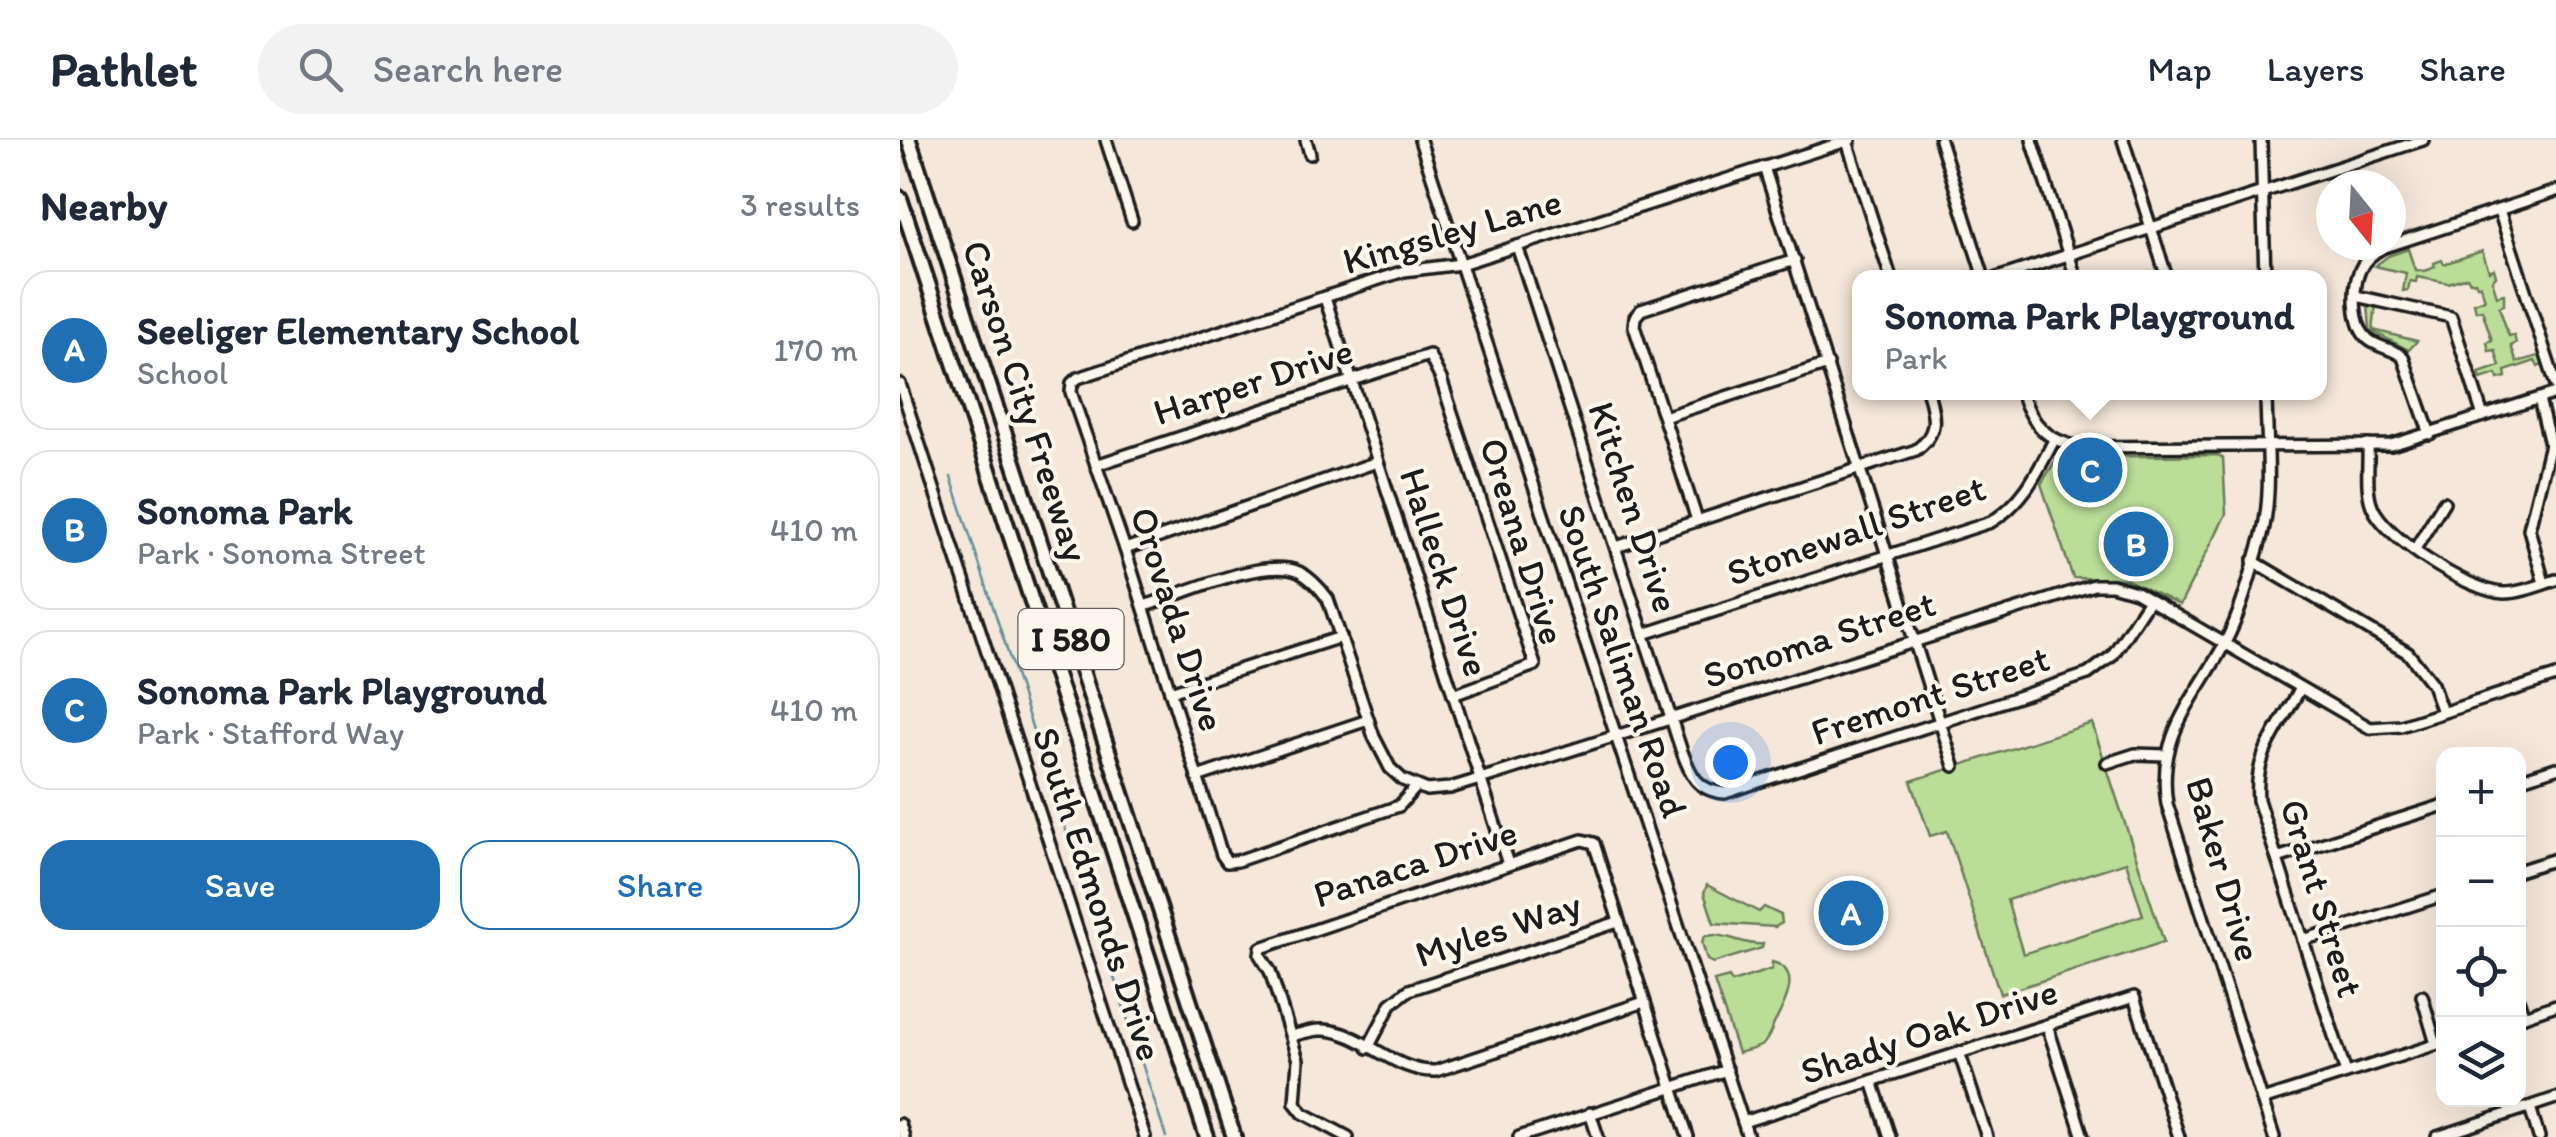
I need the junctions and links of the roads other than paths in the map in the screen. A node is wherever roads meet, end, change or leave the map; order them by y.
1 (909, 140) edge
2 (1106, 140) edge
3 (1306, 140) edge
4 (1420, 140) edge
5 (1848, 140) edge
6 (1940, 140) edge
7 (2032, 140) edge
8 (2123, 140) edge
9 (2261, 140) edge
10 (2423, 140) edge
11 (900, 143) edge
12 (1310, 154) dead end
13 (1764, 167) junction
14 (2264, 192) junction
15 (2556, 192) edge
16 (900, 198) edge
17 (2499, 210) junction
18 (1132, 220) dead end
19 (2151, 228) junction
20 (1517, 246) junction
21 (2069, 254) junction
22 (1794, 260) junction
23 (1461, 264) junction
24 (1889, 270) edge
25 (1981, 270) edge
26 (2020, 270) edge
27 (2074, 270) edge
28 (2164, 270) edge
29 (2265, 270) edge
30 (2356, 296) junction
31 (1325, 298) junction
32 (1429, 355) joint
33 (1828, 364) junction
34 (1352, 380) junction
35 (900, 384) edge
36 (1072, 384) joint
37 (2556, 385) edge
38 (2556, 393) edge
39 (2540, 399) junction
40 (1930, 400) edge
41 (2024, 400) edge
42 (2266, 400) edge
43 (2484, 416) junction
44 (1664, 417) junction
45 (2430, 434) junction
46 (2054, 440) junction
47 (2368, 445) junction
48 (2266, 446) junction
49 (1377, 462) junction
50 (1096, 464) junction
51 (1860, 468) junction
52 (2444, 502) dead end
53 (1698, 520) junction
54 (1616, 547) junction
55 (1125, 549) junction
56 (2415, 549) junction
57 (1887, 556) junction
58 (2253, 561) junction
59 (2556, 580) edge
60 (2544, 583) junction
61 (2149, 600) junction
62 (1144, 606) junction
63 (1644, 634) junction
64 (1341, 637) junction
65 (1913, 640) junction
66 (2224, 644) junction
67 (2556, 676) edge
68 (2300, 689) junction
69 (1170, 692) junction
70 (1453, 695) junction
71 (2442, 712) junction
72 (1671, 718) junction
73 (1368, 720) junction
74 (1940, 724) junction
75 (1618, 735) junction
76 (2166, 755) junction
77 (2106, 763) dead end
78 (1954, 766) dead end
79 (2556, 768) edge
80 (1198, 777) junction
81 (2526, 777) edge
82 (1480, 779) junction
83 (1698, 784) joint
84 (1416, 786) junction
85 (2436, 807) edge
86 (2277, 858) junction
87 (2556, 859) edge
88 (1508, 864) junction
89 (2526, 868) edge
90 (2436, 898) edge
91 (1618, 922) junction
92 (2303, 940) junction
93 (2422, 996) dead end
94 (1644, 1002) junction
95 (2556, 1006) edge
96 (2526, 1015) edge
97 (2047, 1025) junction
98 (2436, 1033) edge
99 (1292, 1036) junction
100 (2436, 1044) edge
101 (1368, 1048) junction
102 (1959, 1052) junction
103 (1727, 1070) junction
104 (2346, 1073) junction
105 (1872, 1081) junction
106 (1672, 1088) junction
107 (2556, 1098) edge
108 (2262, 1100) junction
109 (2530, 1107) junction
110 (1590, 1114) junction
111 (1743, 1122) junction
112 (900, 1124) edge
113 (904, 1137) edge
114 (1145, 1137) edge
115 (1207, 1137) edge
116 (1234, 1137) edge
117 (1348, 1137) edge
118 (1519, 1137) edge
119 (1598, 1137) edge
120 (1688, 1137) edge
121 (1748, 1137) edge
122 (1890, 1137) edge
123 (1987, 1137) edge
124 (2083, 1137) edge
125 (2179, 1137) edge
126 (2274, 1137) edge
127 (2436, 1137) edge
128 (2539, 1137) edge

1 - 11 street
1 - 116 highway, Carson City Freeway / I 580
2 - 18 street
3 - 12 street
4 - 23 street, South Saliman Road
5 - 13 street, Kingsley Lane
5 - 24 street
6 - 25 street
7 - 21 street
8 - 19 street
9 - 14 street
10 - 14 street
13 - 20 street, Kingsley Lane
13 - 22 street
14 - 19 street
14 - 29 street
15 - 17 street
16 - 115 highway, Carson City Freeway / I 580
17 - 30 street
17 - 37 street
19 - 21 street
19 - 28 street
20 - 23 street, Kingsley Lane
20 - 54 street, Kitchen Drive
21 - 26 street
21 - 27 street
22 - 33 street
22 - 44 street
23 - 31 street, Kingsley Lane
23 - 75 street, South Saliman Road
30 - 43 street
30 - 45 street
31 - 34 street, Halleck Drive
31 - 36 street, Kingsley Lane
32 - 34 street, Harper Drive
32 - 70 street, Oreana Drive
33 - 44 street
33 - 51 street
34 - 49 street, Halleck Drive
34 - 50 street, Harper Drive
35 - 114 street, South Edmonds Drive
36 - 50 street, Orovada Drive
38 - 39 street
39 - 43 street
39 - 60 street
40 - 51 street
41 - 46 street
42 - 48 street, Baker Drive
43 - 45 street
44 - 53 street
45 - 47 street
46 - 48 street
46 - 57 street, Stonewall Street
47 - 48 street
47 - 56 street
48 - 58 street, Baker Drive
49 - 55 street
49 - 70 street, Halleck Drive
50 - 55 street, Orovada Drive
51 - 53 street
51 - 57 street
52 - 56 street
53 - 54 street
54 - 63 street, Kitchen Drive
55 - 62 street, Orovada Drive
56 - 60 street
57 - 63 street, Stonewall Street
57 - 65 street
58 - 66 street, Baker Drive
58 - 71 street
59 - 60 street
61 - 65 street, Sonoma Street
61 - 66 street, Sonoma Street
61 - 74 street, Fremont Street
62 - 64 street
62 - 69 street, Orovada Drive
63 - 72 street, Kitchen Drive
64 - 69 street
64 - 73 street
65 - 72 street, Sonoma Street
65 - 74 street
66 - 68 street, Sonoma Street
66 - 76 street, Baker Drive
67 - 71 street, Sonoma Street
68 - 71 street, Sonoma Street
68 - 86 street, Grant Street
69 - 80 street, Orovada Drive
70 - 82 street, Halleck Drive
72 - 75 street, Sonoma Street
72 - 83 street, Kitchen Drive
73 - 80 street
73 - 84 street
74 - 78 street
74 - 83 street, Fremont Street
75 - 82 street, Sonoma Street
75 - 103 street, South Saliman Road
76 - 77 street
76 - 108 street, Baker Drive
79 - 81 street
80 - 84 street, Orovada Drive
82 - 84 street, Sonoma Street
82 - 88 street, Halleck Drive
85 - 86 street
86 - 92 street, Grant Street
87 - 89 street
88 - 91 street, Panaca Drive
88 - 99 street, Panaca Drive
90 - 92 street
91 - 94 street
91 - 101 street, Myles Way
92 - 104 street, Grant Street
93 - 98 street
94 - 101 street
94 - 106 street
95 - 96 street
97 - 102 street, Shady Oak Drive
97 - 124 street
97 - 125 street, Shady Oak Drive
99 - 101 street
99 - 117 street
100 - 104 street
102 - 105 street, Shady Oak Drive
102 - 123 street
103 - 106 street
103 - 111 street, South Saliman Road
104 - 108 street
105 - 111 street, Shady Oak Drive
105 - 122 street
106 - 110 street
106 - 120 street
107 - 109 street
108 - 126 street, Baker Drive
109 - 127 street
109 - 128 street
110 - 118 street
110 - 119 street
111 - 121 street, South Saliman Road
112 - 113 street

